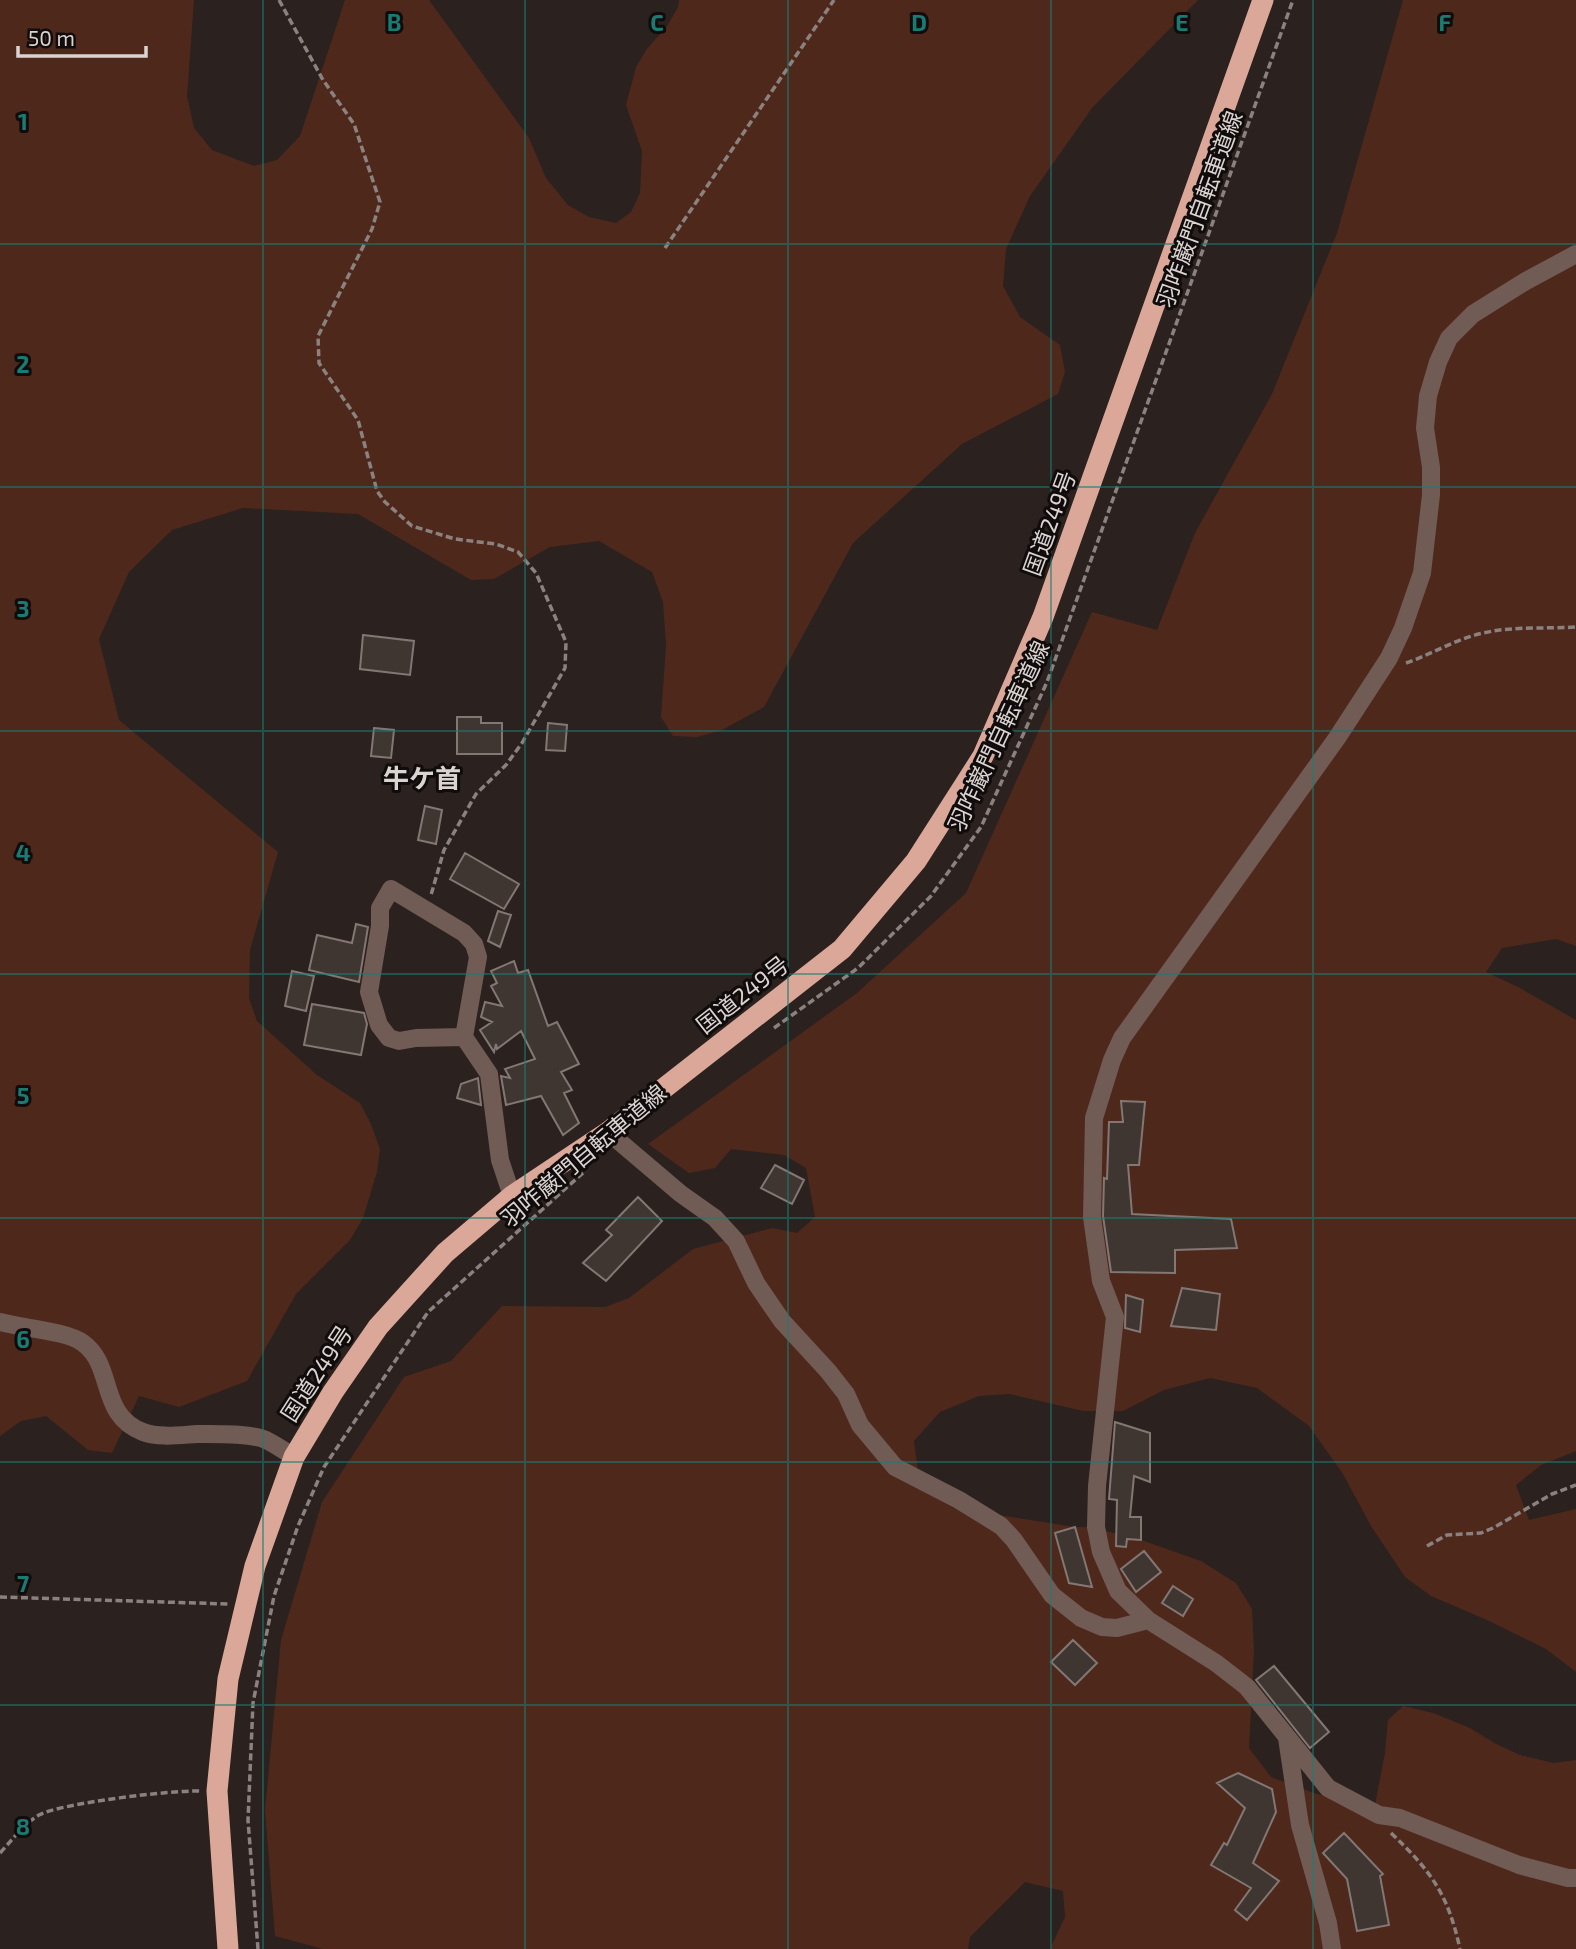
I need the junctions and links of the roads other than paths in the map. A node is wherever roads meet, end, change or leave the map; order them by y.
1 (1263, 0) edge
2 (1576, 254) edge
3 (464, 1037) junction
4 (608, 1132) junction
5 (512, 1196) junction
6 (0, 1322) edge
7 (294, 1457) junction
8 (1147, 1620) junction
9 (1287, 1738) junction
10 (1576, 1878) edge
11 (228, 1949) edge
12 (1332, 1949) edge

1 - 4 highway, 国道249号
2 - 8 street
3 - 3 street
3 - 5 street
4 - 5 highway, 国道249号
4 - 8 street
5 - 7 highway, 国道249号
6 - 7 street
7 - 11 highway, 国道249号
8 - 9 street
9 - 10 street
9 - 12 street

